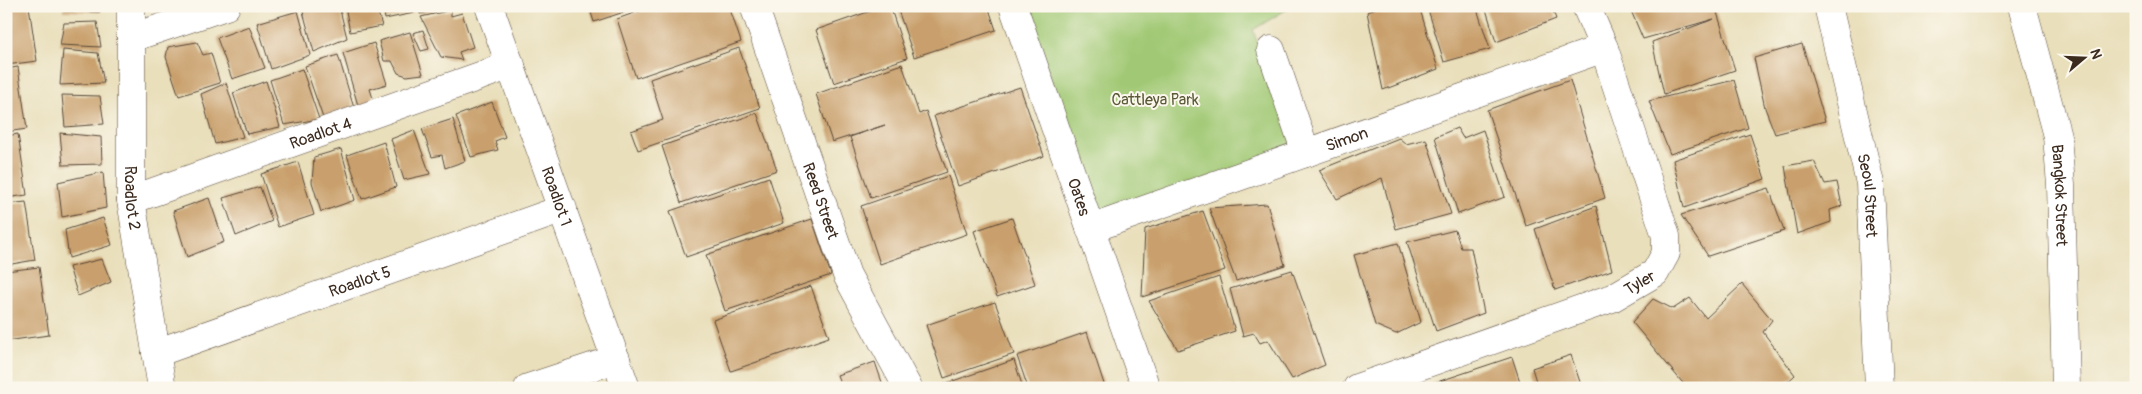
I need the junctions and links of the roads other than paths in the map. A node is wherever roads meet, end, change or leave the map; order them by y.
1 (131, 6) edge
2 (226, 6) edge
3 (490, 6) edge
4 (754, 6) edge
5 (1013, 6) edge
6 (1586, 6) edge
7 (1828, 6) edge
8 (2022, 6) edge
9 (131, 38) junction
10 (1604, 48) junction
11 (1271, 50) dead end
12 (511, 65) junction
13 (1306, 153) junction
14 (131, 200) junction
15 (563, 210) junction
16 (1090, 229) junction
17 (156, 353) junction
18 (616, 359) junction
19 (1373, 385) edge
20 (162, 388) edge
21 (528, 388) edge
22 (626, 388) edge
23 (908, 388) edge
24 (1146, 388) edge
25 (1879, 388) edge
26 (2066, 388) edge

1 - 9 street, Roadlot 2
2 - 9 street
3 - 12 street, Roadlot 1
4 - 23 street, Reed Street
5 - 16 street, Oates
6 - 10 street, Tyler
7 - 25 street, Seoul Street
8 - 26 street, Bangkok Street
9 - 14 street, Roadlot 2
10 - 13 street, Simon
10 - 19 street, Tyler
11 - 13 street
12 - 14 street, Roadlot 4
12 - 15 street, Roadlot 1
13 - 16 street, Simon
14 - 17 street, Roadlot 2
15 - 17 street, Roadlot 5
15 - 18 street, Roadlot 1
16 - 24 street, Oates
17 - 20 street, Roadlot 2
18 - 21 street
18 - 22 street, Roadlot 1

